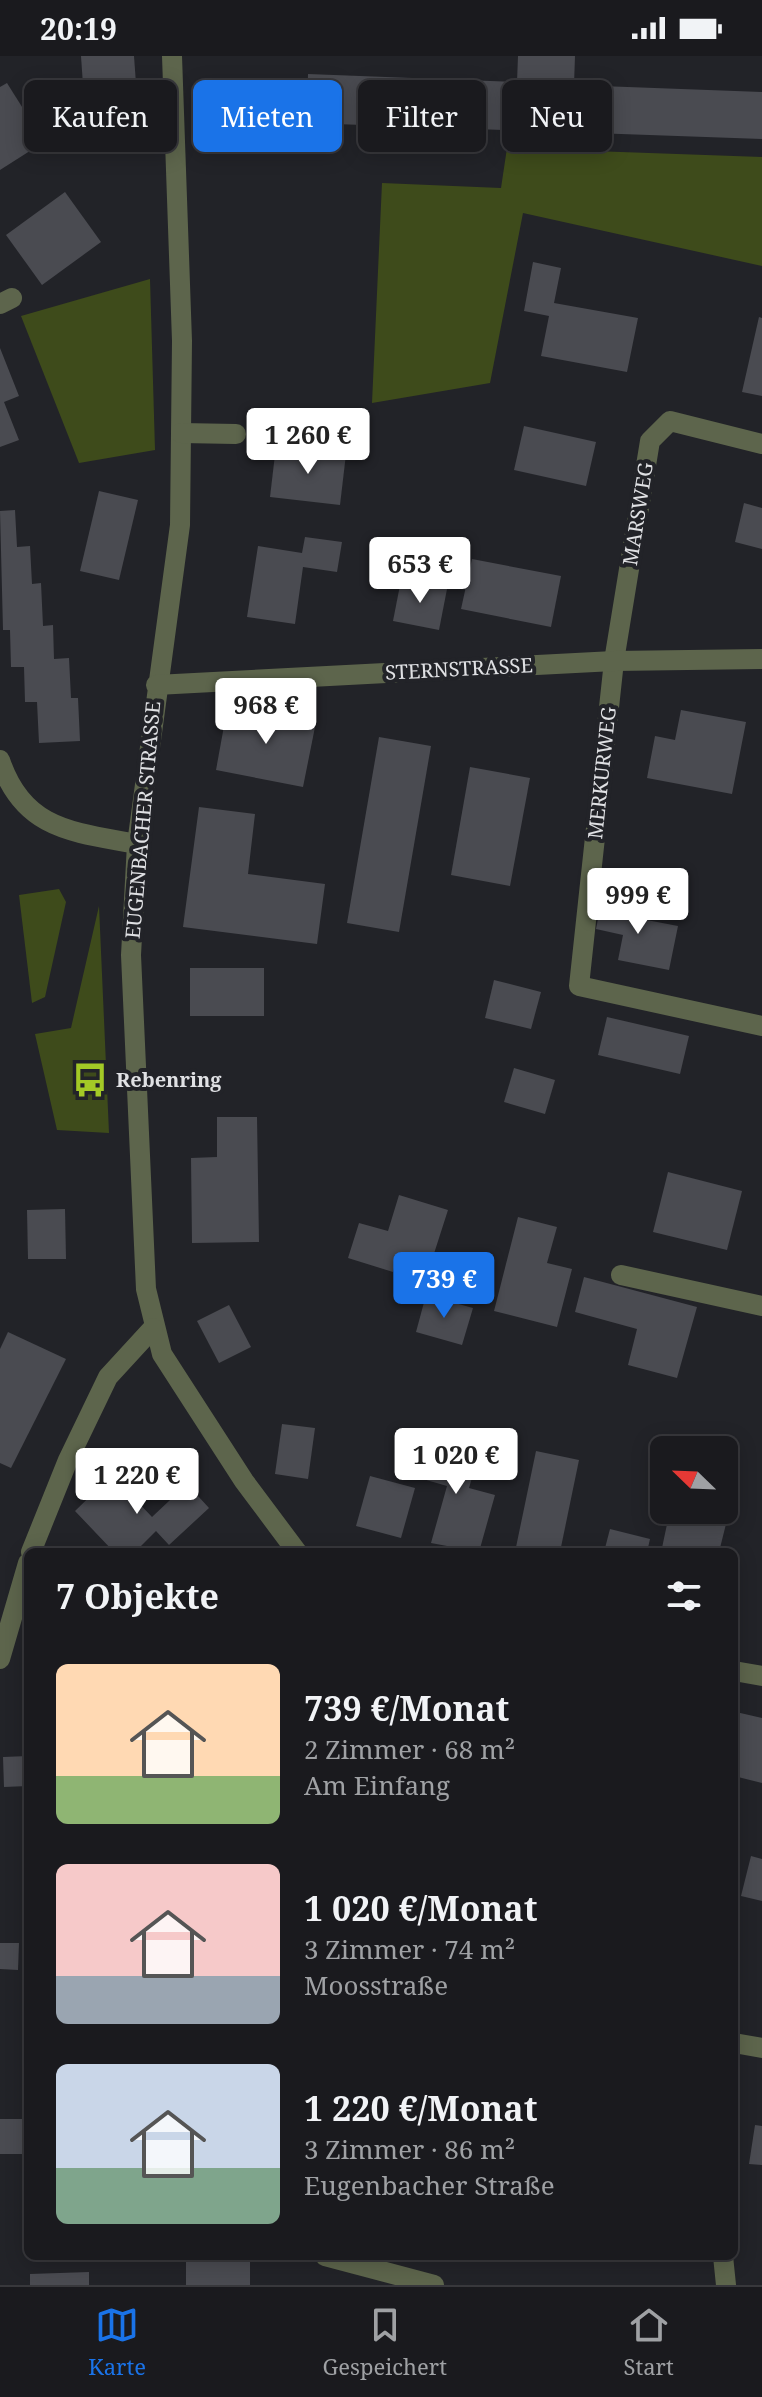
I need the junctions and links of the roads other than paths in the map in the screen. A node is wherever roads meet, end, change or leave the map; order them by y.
1 (172, 56) edge
2 (181, 433) junction
3 (236, 434) dead end
4 (762, 444) edge
5 (762, 659) edge
6 (614, 661) junction
7 (156, 685) junction
8 (0, 760) edge
9 (137, 844) junction
10 (762, 1026) edge
11 (621, 1275) dead end
12 (762, 1306) edge
13 (153, 1328) junction
14 (33, 1548) edge
15 (294, 1548) edge
16 (24, 1577) edge
17 (0, 1659) edge
18 (738, 1672) edge
19 (762, 1676) edge
20 (738, 2044) edge
21 (762, 2048) edge
22 (340, 2260) edge
23 (723, 2260) edge
24 (434, 2285) edge
25 (726, 2285) edge

1 - 2 street, EUGENBACHER STRASSE
2 - 3 street
2 - 7 street, EUGENBACHER STRASSE
4 - 6 street, MARSWEG
5 - 6 street, STERNSTRASSE
6 - 7 street, STERNSTRASSE
6 - 10 street, MERKURWEG
7 - 9 street, EUGENBACHER STRASSE
8 - 9 street
9 - 13 street, EUGENBACHER STRASSE
11 - 12 street
13 - 14 street
13 - 15 street, EUGENBACHER STRASSE
16 - 17 street
18 - 19 street
20 - 21 street
22 - 24 street
23 - 25 street

